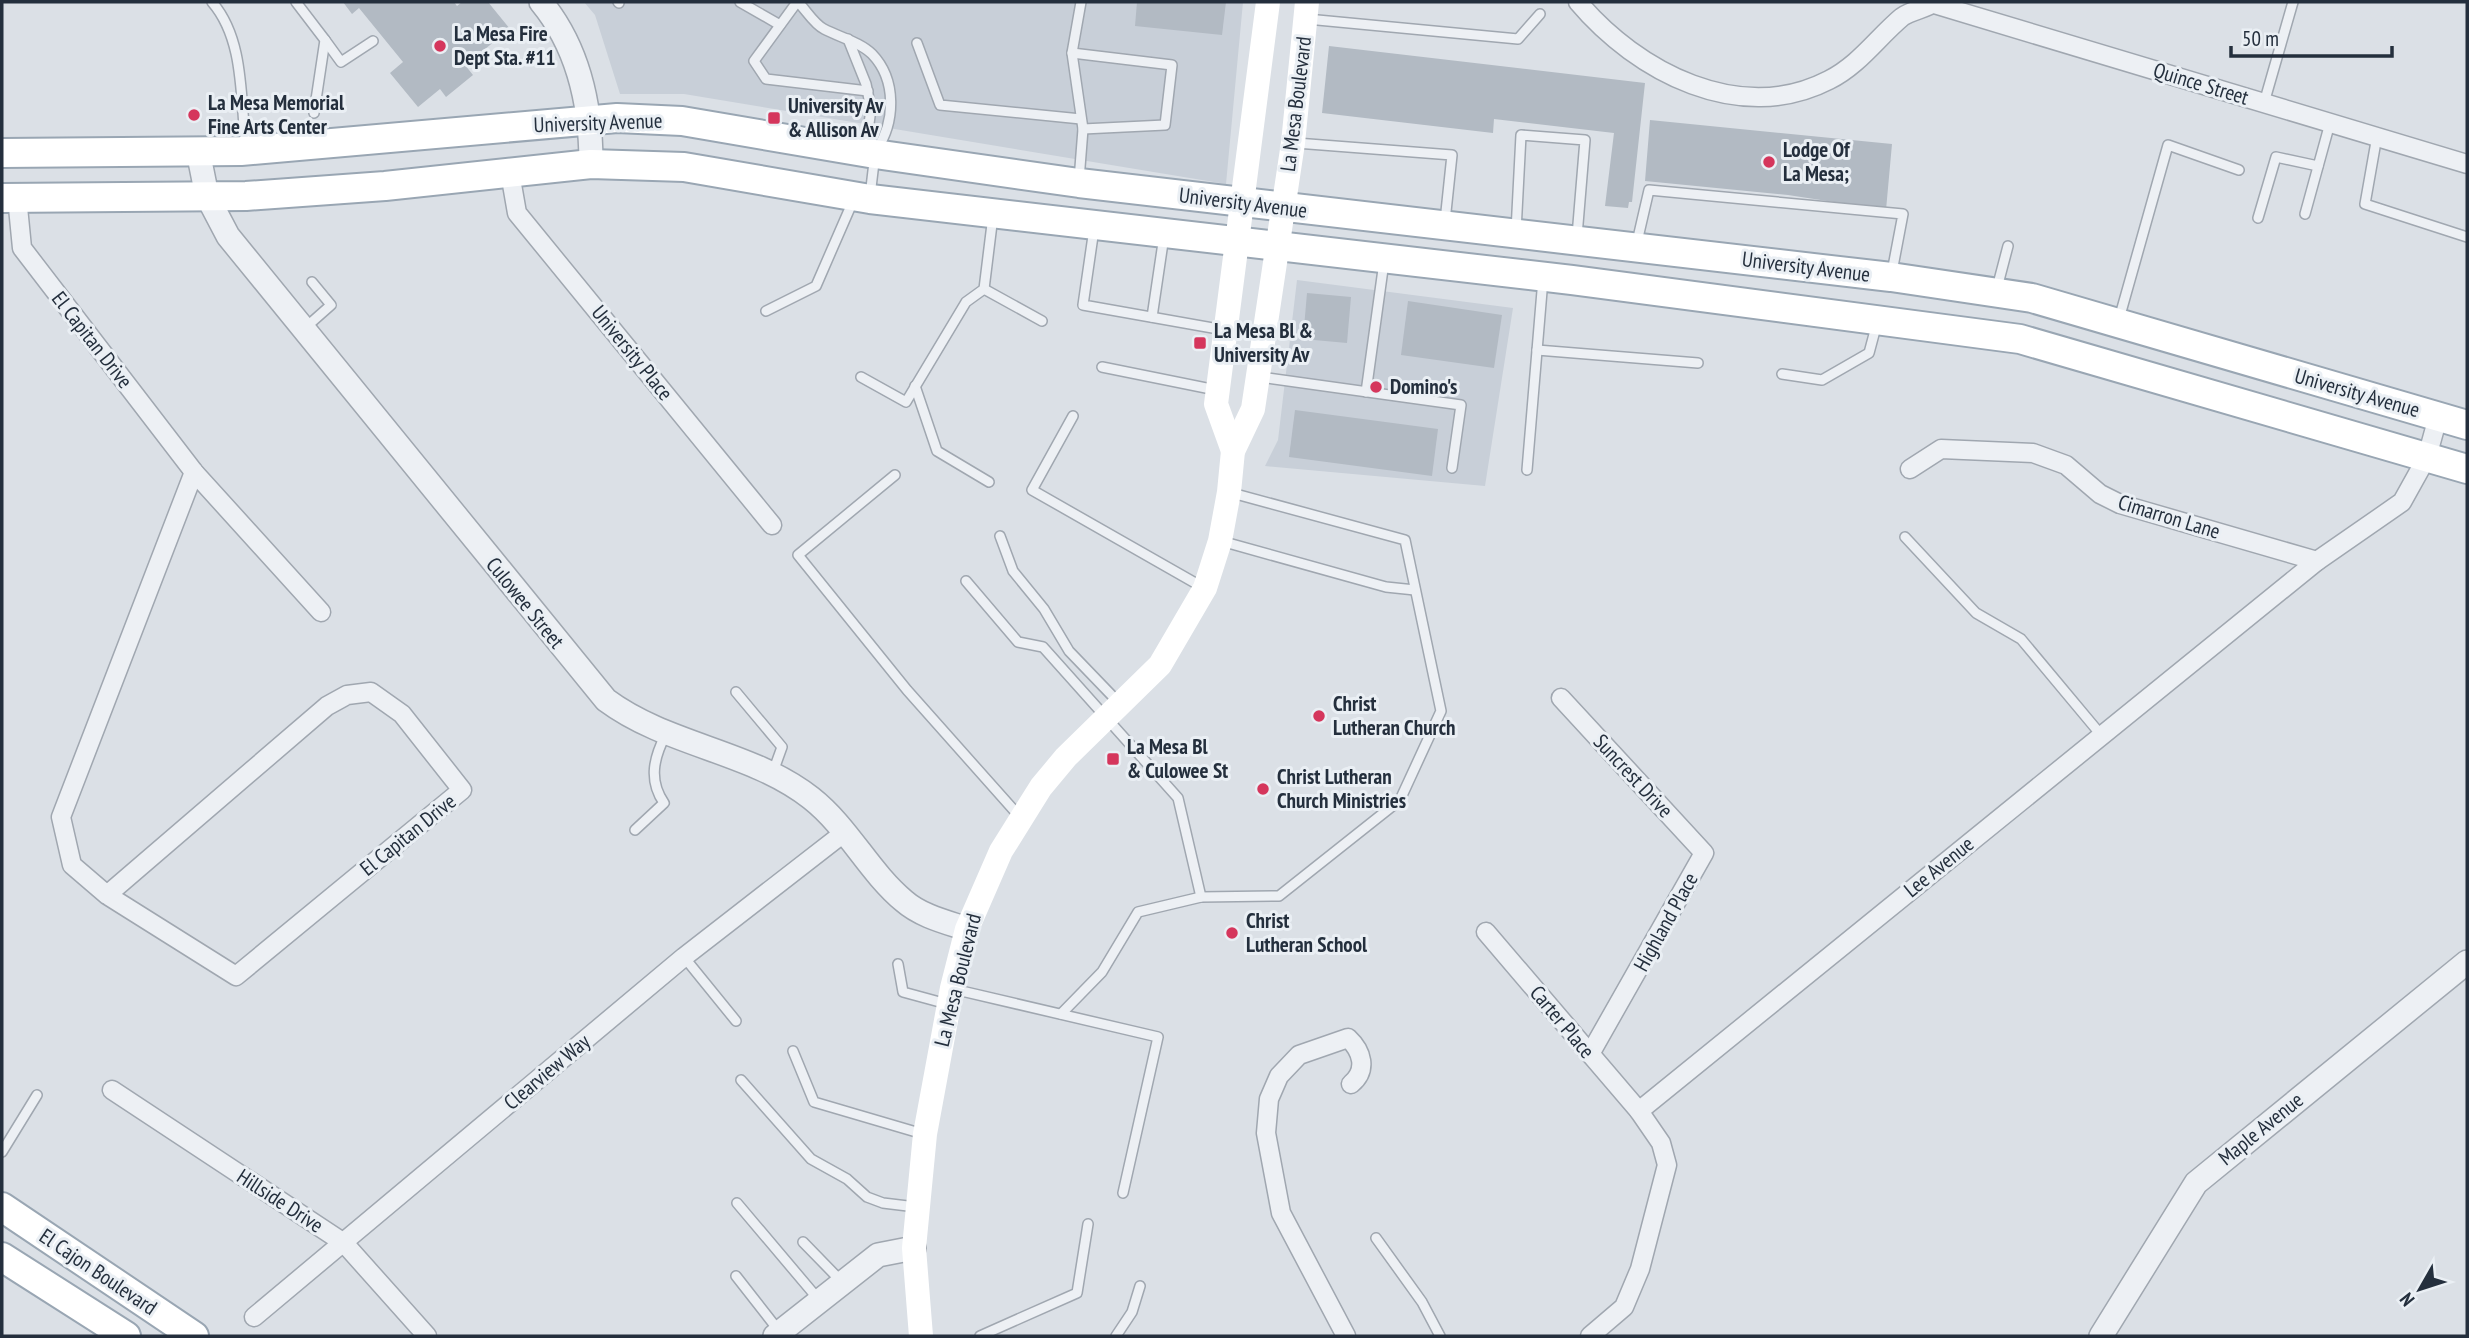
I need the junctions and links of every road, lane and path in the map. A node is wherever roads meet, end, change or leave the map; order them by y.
1 (212, 2) edge
2 (296, 2) edge
3 (541, 2) edge
4 (740, 2) edge
5 (797, 2) edge
6 (1081, 2) edge
7 (1268, 2) edge
8 (1578, 2) edge
9 (2293, 2) edge
10 (1935, 3) edge
11 (1306, 10) edge
12 (1539, 14) dead end
13 (780, 25) junction
14 (848, 39) junction
15 (325, 40) junction
16 (373, 41) dead end
17 (917, 43) dead end
18 (1072, 53) junction
19 (868, 91) junction
20 (2264, 103) junction
21 (314, 113) dead end
22 (591, 120) junction
23 (2330, 123) junction
24 (1082, 124) junction
25 (2377, 136) junction
26 (1293, 143) junction
27 (198, 151) junction
28 (246, 151) junction
29 (2, 153) edge
30 (875, 154) junction
31 (2467, 163) edge
32 (591, 164) junction
33 (2318, 166) junction
34 (2239, 170) dead end
35 (510, 173) junction
36 (1079, 183) junction
37 (207, 196) junction
38 (9, 197) edge
39 (863, 198) junction
40 (1243, 203) junction
41 (1283, 208) junction
42 (2305, 214) dead end
43 (993, 215) junction
44 (2258, 218) dead end
45 (1094, 227) junction
46 (1444, 227) junction
47 (1164, 234) junction
48 (1516, 234) junction
49 (2467, 237) edge
50 (1576, 241) junction
51 (1238, 243) junction
52 (2008, 246) dead end
53 (1277, 247) junction
54 (1636, 247) junction
55 (1384, 259) junction
56 (1543, 277) junction
57 (1891, 277) junction
58 (312, 282) dead end
59 (984, 289) junction
60 (1996, 293) junction
61 (766, 311) dead end
62 (1152, 317) junction
63 (1042, 321) dead end
64 (1877, 321) junction
65 (2118, 324) junction
66 (304, 329) junction
67 (1226, 330) junction
68 (1537, 350) junction
69 (1698, 363) dead end
70 (1102, 367) dead end
71 (1782, 374) dead end
72 (1258, 376) junction
73 (861, 377) dead end
74 (915, 386) junction
75 (1218, 391) junction
76 (1366, 392) junction
77 (1073, 416) dead end
78 (2438, 417) junction
79 (2467, 425) edge
80 (1233, 451) junction
81 (2427, 457) junction
82 (1452, 468) dead end
83 (1910, 468) dead end
84 (2467, 469) edge
85 (1527, 470) dead end
86 (194, 472) junction
87 (895, 475) dead end
88 (989, 482) dead end
89 (1229, 492) junction
90 (772, 525) dead end
91 (1000, 536) dead end
92 (1905, 537) dead end
93 (1220, 541) junction
94 (2318, 561) junction
95 (966, 581) dead end
96 (1205, 588) junction
97 (1415, 590) junction
98 (321, 612) dead end
99 (736, 692) dead end
100 (1562, 698) dead end
101 (1114, 712) junction
102 (666, 734) junction
103 (2102, 736) junction
104 (772, 774) junction
105 (1020, 817) junction
106 (635, 830) dead end
107 (845, 832) junction
108 (1704, 853) joint
109 (107, 895) junction
110 (1200, 897) junction
111 (967, 929) junction
112 (1486, 932) dead end
113 (684, 957) junction
114 (2467, 962) edge
115 (898, 964) dead end
116 (950, 996) junction
117 (1061, 1014) junction
118 (736, 1021) dead end
119 (793, 1051) dead end
120 (1590, 1054) junction
121 (741, 1080) dead end
122 (1351, 1084) dead end
123 (112, 1090) dead end
124 (37, 1095) dead end
125 (1639, 1111) junction
126 (925, 1134) junction
127 (2, 1152) edge
128 (1123, 1193) dead end
129 (737, 1203) dead end
130 (2, 1207) edge
131 (918, 1207) junction
132 (1088, 1224) dead end
133 (1376, 1237) dead end
134 (803, 1242) dead end
135 (344, 1243) junction
136 (914, 1248) junction
137 (2, 1256) edge
138 (736, 1276) dead end
139 (842, 1282) junction
140 (1140, 1286) dead end
141 (819, 1300) junction
142 (254, 1317) dead end
143 (777, 1334) edge
144 (126, 1336) edge
145 (194, 1336) edge
146 (427, 1336) edge
147 (921, 1336) edge
148 (980, 1336) edge
149 (1116, 1336) edge
150 (1346, 1336) edge
151 (1440, 1336) edge
152 (1590, 1336) edge
153 (2101, 1336) edge

1 - 28 lane
2 - 15 lane
3 - 22 street
4 - 13 lane
5 - 13 lane
5 - 14 lane
6 - 18 lane
7 - 40 main road, La Mesa Boulevard
8 - 10 street
9 - 20 lane
10 - 20 street, Quince Street
11 - 12 lane
11 - 26 main road, La Mesa Boulevard
13 - 19 lane
14 - 19 lane
14 - 30 lane
15 - 16 lane
15 - 21 lane
17 - 24 lane
18 - 24 lane
18 - 24 lane
19 - 30 lane
20 - 23 street, Quince Street
22 - 28 main road, University Avenue
22 - 30 main road, University Avenue
22 - 32 street
23 - 25 street, Quince Street
23 - 33 lane
24 - 36 lane
25 - 31 street, Quince Street
25 - 49 lane
26 - 41 main road, La Mesa Boulevard
26 - 46 lane
27 - 28 main road, University Avenue
27 - 29 main road, University Avenue
27 - 37 street, Culowee Street
30 - 36 main road, University Avenue
30 - 39 lane
32 - 35 main road, University Avenue
32 - 39 main road, University Avenue
33 - 42 lane
33 - 44 lane
34 - 65 lane
35 - 37 main road, University Avenue
35 - 90 street, University Place
36 - 40 main road, University Avenue
37 - 38 main road, University Avenue
37 - 66 street, Culowee Street
38 - 86 street, El Capitan Drive
39 - 43 main road, University Avenue
39 - 61 lane
40 - 41 main road, University Avenue
40 - 51 main road, La Mesa Boulevard
41 - 46 main road, University Avenue
41 - 53 main road, La Mesa Boulevard
43 - 45 main road, University Avenue
43 - 59 lane
45 - 47 main road, University Avenue
45 - 62 lane
46 - 48 main road, University Avenue
47 - 51 main road, University Avenue
47 - 62 lane
48 - 50 main road, University Avenue
48 - 50 lane
50 - 54 main road, University Avenue
51 - 53 main road, University Avenue
51 - 67 main road, La Mesa Boulevard
52 - 60 lane
53 - 55 main road, University Avenue
53 - 72 main road, La Mesa Boulevard
54 - 57 main road, University Avenue
54 - 57 lane
55 - 56 main road, University Avenue
55 - 76 lane
56 - 64 main road, University Avenue
56 - 68 lane
57 - 60 main road, University Avenue
58 - 66 lane
59 - 63 lane
59 - 74 lane
60 - 65 main road, University Avenue
62 - 67 lane
64 - 71 lane
64 - 81 main road, University Avenue
65 - 78 main road, University Avenue
66 - 102 street, Culowee Street
67 - 75 main road, La Mesa Boulevard
68 - 69 lane
68 - 85 lane
70 - 75 lane
72 - 76 lane
72 - 80 main road, La Mesa Boulevard
73 - 74 lane
74 - 88 lane
75 - 80 main road, La Mesa Boulevard
76 - 82 lane
77 - 96 lane
78 - 79 main road, University Avenue
78 - 81 street, Lee Avenue
80 - 89 main road, La Mesa Boulevard
81 - 84 main road, University Avenue
81 - 94 street, Lee Avenue
83 - 94 street, Cimarron Lane
86 - 98 street, El Capitan Drive
86 - 109 street, El Capitan Drive
87 - 105 lane
89 - 93 main road, La Mesa Boulevard
89 - 97 lane
91 - 101 lane
92 - 103 lane
93 - 96 main road, La Mesa Boulevard
93 - 97 lane
94 - 103 street, Lee Avenue
95 - 101 lane
96 - 101 main road, La Mesa Boulevard
97 - 110 lane
99 - 104 lane
100 - 108 street, Suncrest Drive
101 - 105 main road, La Mesa Boulevard
101 - 110 lane
102 - 104 street, Culowee Street
102 - 106 lane
103 - 125 street, Lee Avenue
104 - 107 street, Culowee Street
105 - 111 main road, La Mesa Boulevard
107 - 111 street, Culowee Street
107 - 113 street, Clearview Way
108 - 120 street, Highland Place
109 - 109 street, El Capitan Drive
110 - 117 lane
111 - 116 main road, La Mesa Boulevard
112 - 120 street, Carter Place
113 - 118 lane
113 - 135 street, Clearview Way
114 - 153 street, Maple Avenue
115 - 116 lane
116 - 117 lane
116 - 126 main road, La Mesa Boulevard
117 - 128 lane
119 - 126 lane
120 - 125 street, Carter Place
121 - 131 lane
122 - 150 street
123 - 135 street, Hillside Drive
124 - 127 lane
125 - 152 street
126 - 131 main road, La Mesa Boulevard
129 - 141 lane
130 - 145 main road, El Cajon Boulevard
131 - 136 main road, La Mesa Boulevard
132 - 148 lane
133 - 151 lane
134 - 139 lane
135 - 142 street, Clearview Way
135 - 146 street, Hillside Drive
136 - 139 street
136 - 147 main road, La Mesa Boulevard
137 - 144 main road, El Cajon Boulevard
138 - 143 lane
139 - 141 street
140 - 149 lane
141 - 143 street

